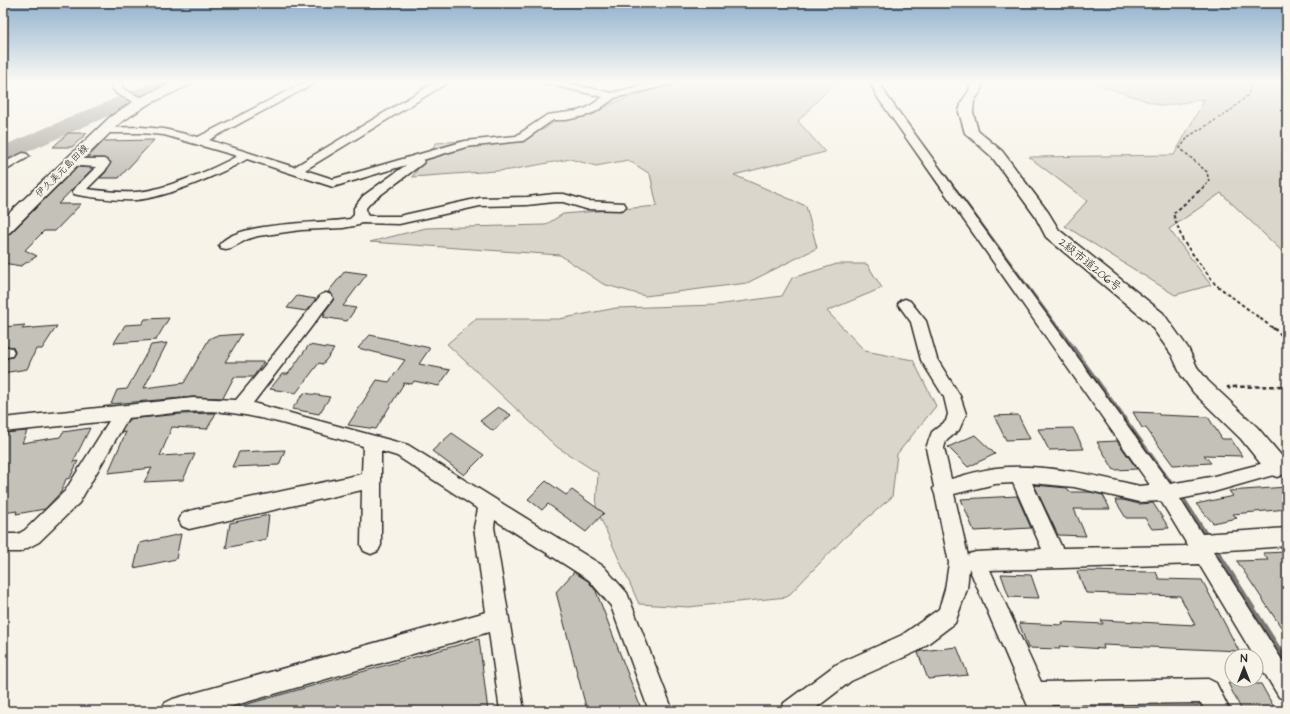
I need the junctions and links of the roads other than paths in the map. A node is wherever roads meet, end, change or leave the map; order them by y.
1 (123, 114) edge
2 (249, 114) edge
3 (388, 114) edge
4 (579, 114) edge
5 (894, 114) edge
6 (967, 114) edge
7 (103, 130) junction
8 (199, 140) junction
9 (428, 155) junction
10 (23, 156) dead end
11 (246, 156) junction
12 (70, 163) junction
13 (3, 168) edge
14 (295, 171) junction
15 (620, 206) dead end
16 (361, 216) junction
17 (3, 229) edge
18 (226, 245) dead end
19 (326, 298) dead end
20 (905, 304) dead end
21 (239, 408) junction
22 (123, 412) junction
23 (3, 425) edge
24 (372, 442) junction
25 (1282, 464) edge
26 (1019, 475) junction
27 (372, 480) junction
28 (942, 489) junction
29 (1166, 493) junction
30 (489, 505) junction
31 (189, 520) dead end
32 (1287, 537) edge
33 (3, 543) edge
34 (372, 545) dead end
35 (1201, 549) junction
36 (1056, 558) junction
37 (967, 562) junction
38 (498, 619) junction
39 (1279, 663) edge
40 (1287, 689) edge
41 (1038, 703) edge
42 (173, 711) edge
43 (512, 711) edge
44 (662, 711) edge
45 (792, 711) edge
46 (1218, 711) edge

1 - 7 main road, 伊久美元島田線
2 - 8 street
3 - 14 street
4 - 9 street
5 - 29 street
6 - 25 street, 2級市道206号
7 - 8 street
7 - 12 main road, 伊久美元島田線
8 - 11 street
9 - 14 street
9 - 16 street
10 - 13 street
11 - 12 street
11 - 14 street
12 - 17 main road, 伊久美元島田線
15 - 16 street
16 - 18 street
19 - 21 street
20 - 28 street
21 - 22 street
21 - 24 street
22 - 23 street
22 - 33 street
24 - 27 street
24 - 30 street
25 - 29 street
26 - 28 street
26 - 29 street
26 - 36 street
27 - 31 street
27 - 34 street
28 - 37 street
29 - 35 street
30 - 38 street
30 - 44 street
32 - 35 street
35 - 36 street
35 - 39 street
36 - 37 street
37 - 41 street
37 - 45 street
38 - 42 street
38 - 43 street
39 - 40 street
41 - 46 street

